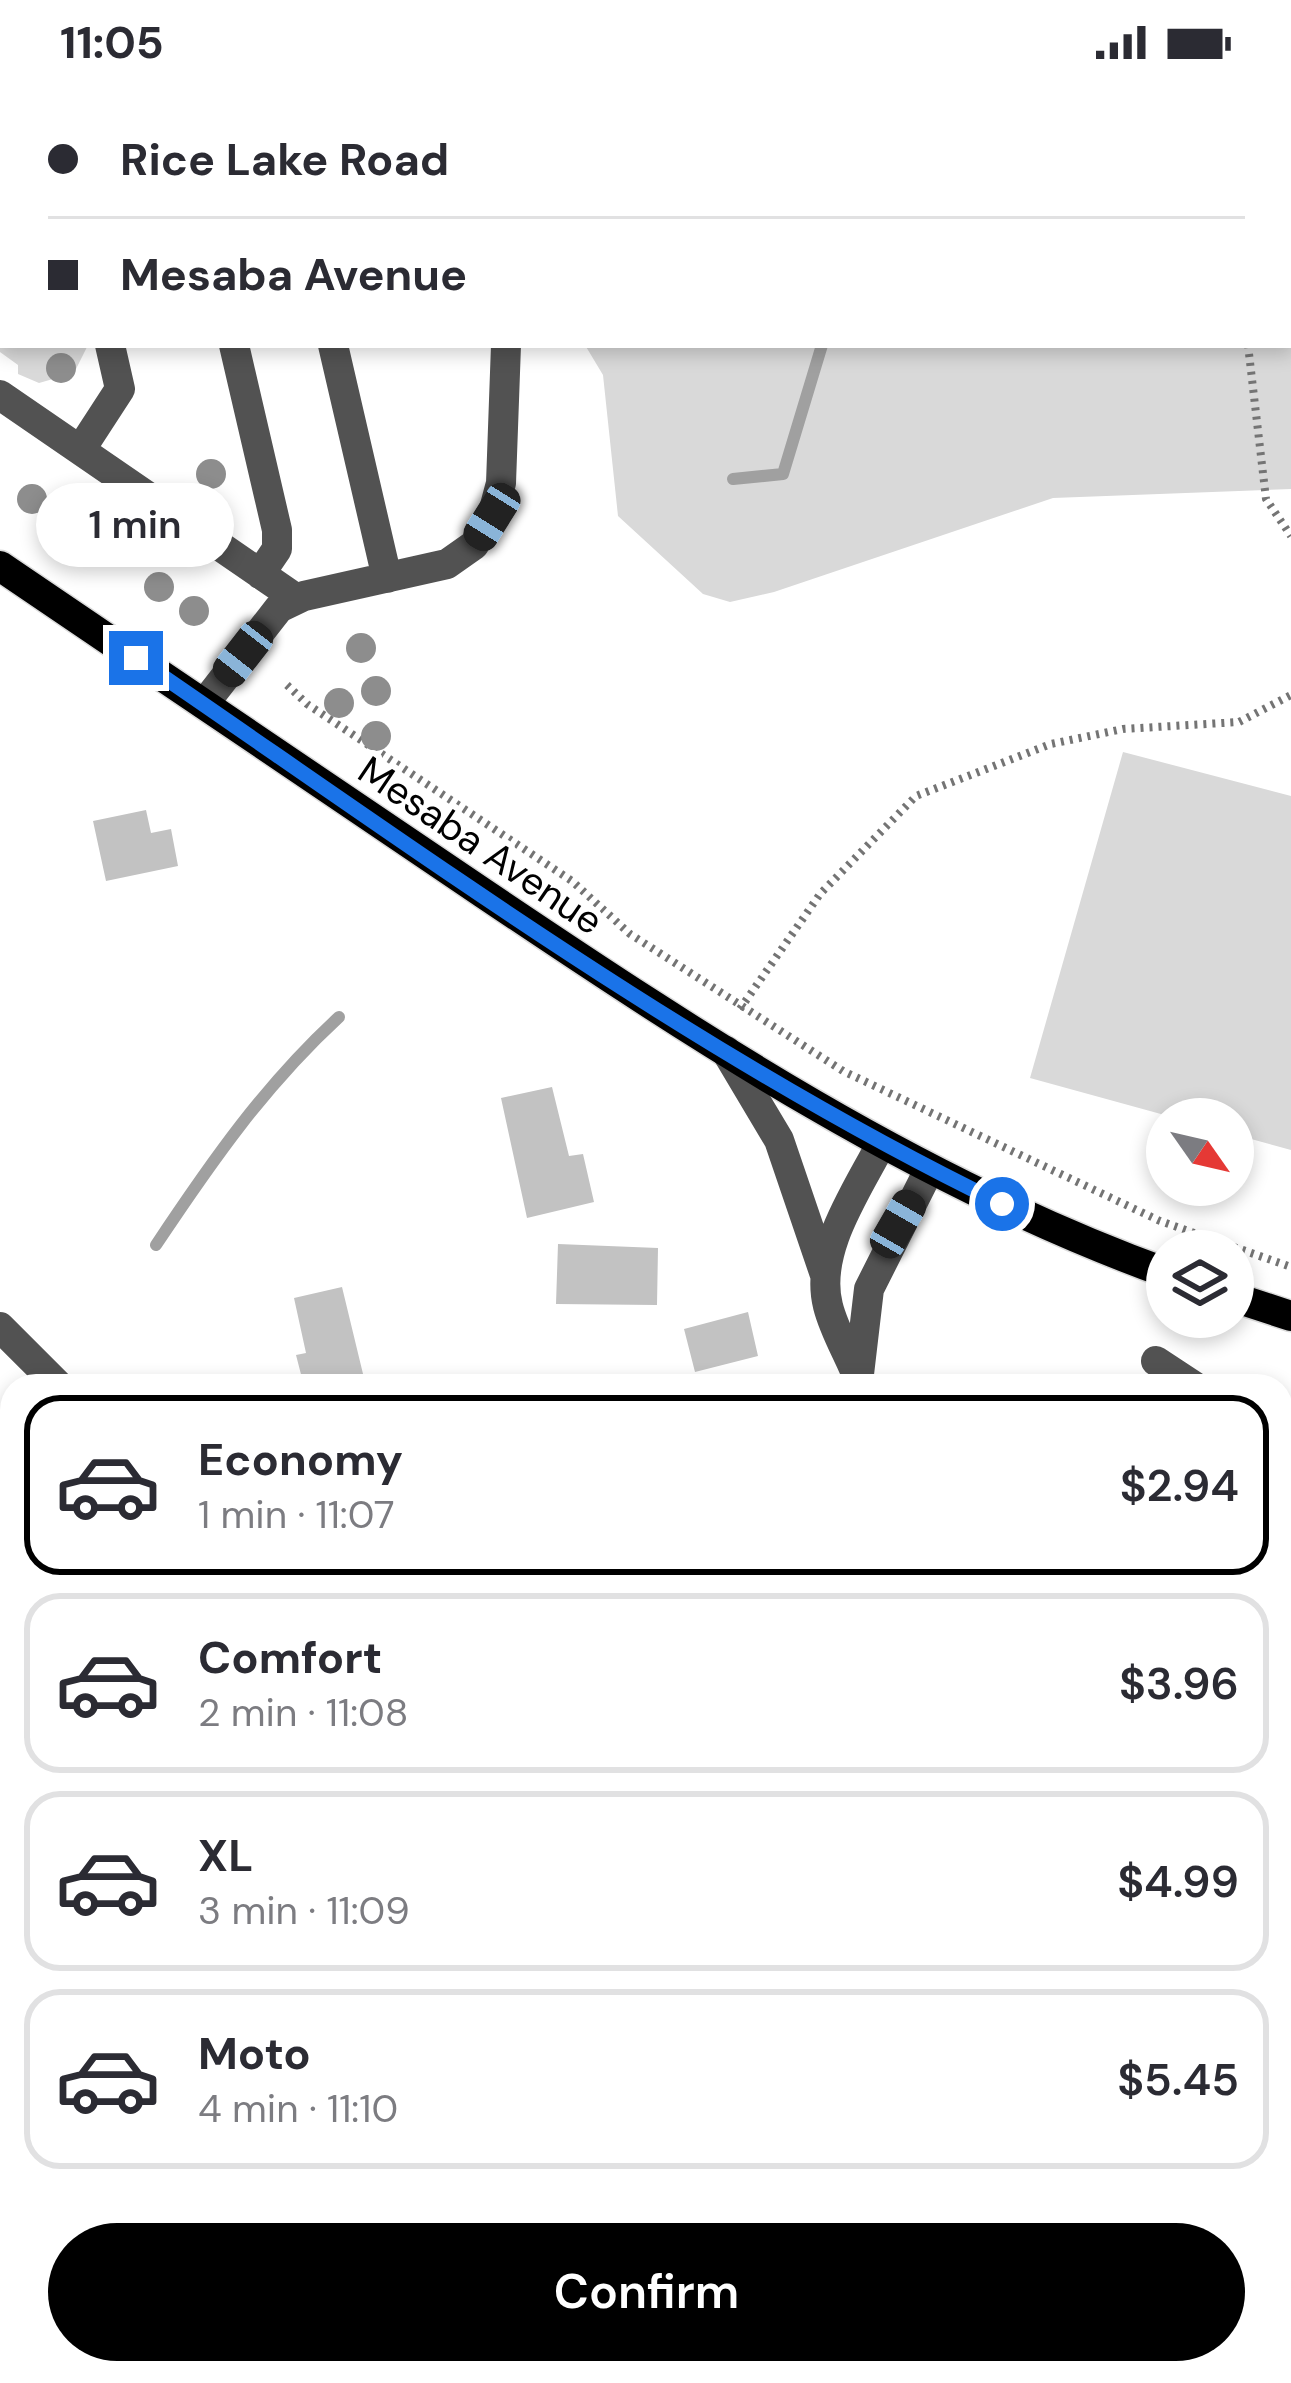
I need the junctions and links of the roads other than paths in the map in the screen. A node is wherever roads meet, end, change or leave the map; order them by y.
1 (111, 348) edge
2 (235, 348) edge
3 (334, 348) edge
4 (506, 348) edge
5 (0, 395) edge
6 (81, 449) junction
7 (0, 566) edge
8 (260, 574) junction
9 (387, 578) junction
10 (297, 599) junction
11 (204, 704) junction
12 (726, 1051) junction
13 (880, 1144) junction
14 (929, 1170) junction
15 (1146, 1264) edge
16 (826, 1277) junction
17 (1254, 1304) edge
18 (1291, 1316) edge
19 (0, 1327) edge
20 (1156, 1361) dead end
21 (46, 1374) edge
22 (856, 1374) edge
23 (861, 1374) edge
24 (1176, 1374) edge

1 - 6 street
2 - 8 street
3 - 9 street
4 - 9 street
5 - 6 street
6 - 8 street
7 - 11 main road, Mesaba Avenue
8 - 10 street
9 - 10 street
10 - 11 street
11 - 12 main road, Mesaba Avenue
12 - 13 main road, Mesaba Avenue
12 - 16 street
13 - 14 main road, Mesaba Avenue
13 - 16 street
14 - 15 main road, Mesaba Avenue
14 - 23 street
16 - 22 street
17 - 18 main road
19 - 21 street
20 - 24 street

